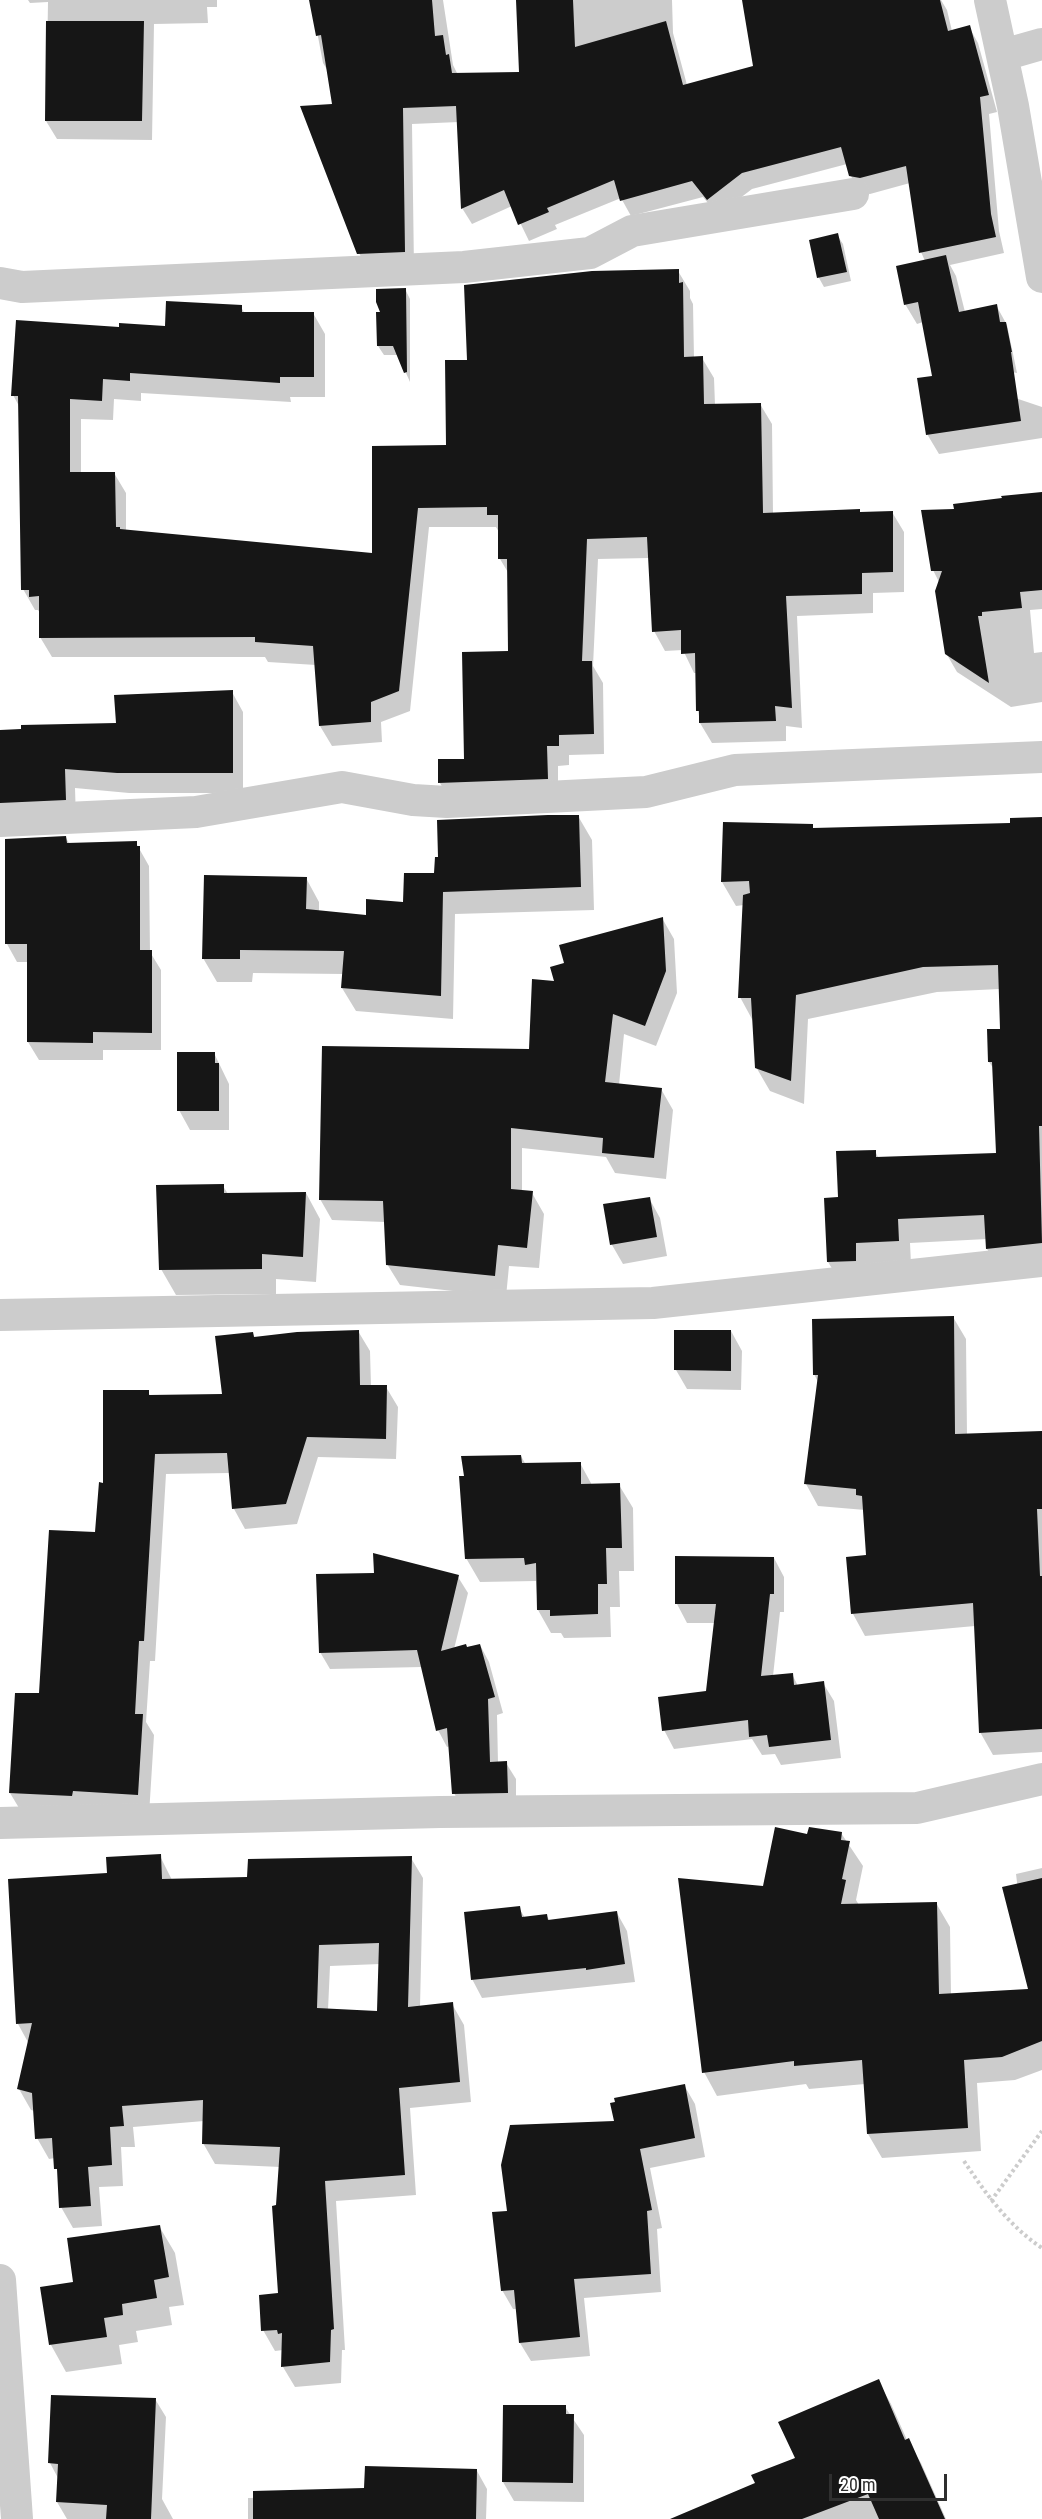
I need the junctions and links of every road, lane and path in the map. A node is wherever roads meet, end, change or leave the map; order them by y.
1 (990, 0) edge
2 (1042, 44) edge
3 (1003, 55) junction
4 (853, 194) dead end
5 (1042, 277) edge
6 (0, 283) edge
7 (1042, 757) edge
8 (0, 821) edge
9 (1042, 1261) edge
10 (0, 1315) edge
11 (1042, 1779) edge
12 (0, 1823) edge
13 (1042, 2131) edge
14 (964, 2161) dead end
15 (991, 2201) junction
16 (1042, 2248) edge
17 (0, 2280) edge
18 (1, 2317) edge
19 (17, 2519) edge

1 - 3 street
2 - 3 street
3 - 5 street
4 - 6 street
7 - 8 street
9 - 10 street
11 - 12 street
13 - 15 path
14 - 15 path
15 - 16 path
17 - 18 street
18 - 19 street

